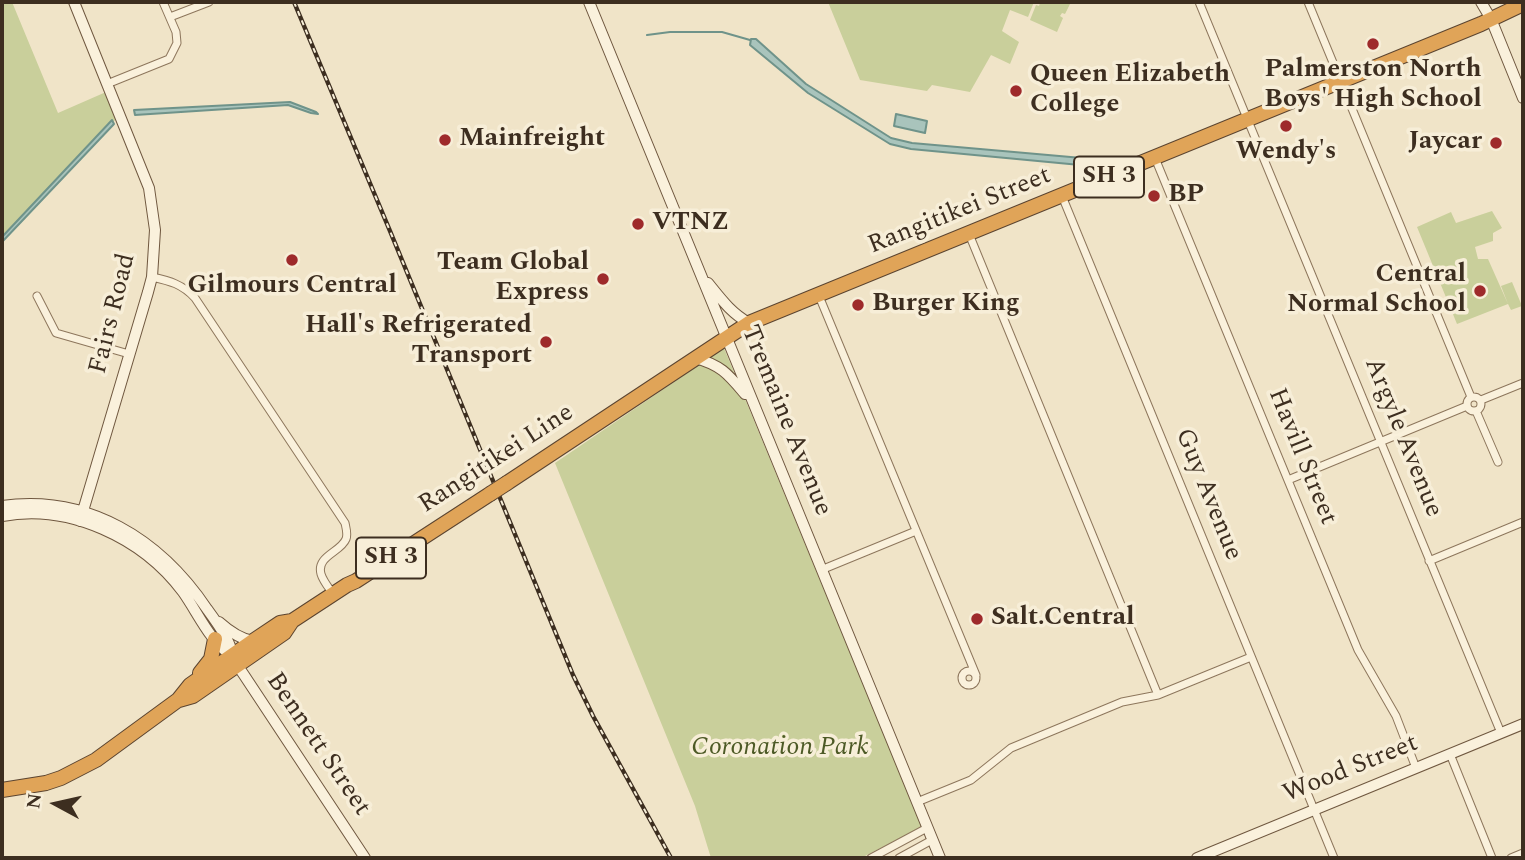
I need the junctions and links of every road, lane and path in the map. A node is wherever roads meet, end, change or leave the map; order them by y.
1 (74, 2) edge
2 (163, 2) edge
3 (209, 2) edge
4 (589, 2) edge
5 (1199, 2) edge
6 (1308, 2) edge
7 (1481, 2) edge
8 (1523, 4) edge
9 (170, 17) junction
10 (1491, 19) junction
11 (1341, 81) junction
12 (107, 84) junction
13 (1523, 98) edge
14 (1248, 120) junction
15 (1154, 158) junction
16 (1062, 196) junction
17 (969, 234) junction
18 (700, 272) junction
19 (152, 277) junction
20 (37, 296) dead end
21 (819, 296) junction
22 (749, 323) junction
23 (726, 337) junction
24 (129, 354) junction
25 (695, 358) junction
26 (1523, 383) edge
27 (1471, 397) junction
28 (751, 401) junction
29 (1481, 401) junction
30 (1467, 406) junction
31 (1476, 411) junction
32 (1381, 441) junction
33 (1498, 462) dead end
34 (1288, 480) junction
35 (2, 506) edge
36 (2, 516) edge
37 (82, 517) junction
38 (1523, 522) edge
39 (916, 531) junction
40 (1429, 561) junction
41 (821, 570) junction
42 (188, 591) junction
43 (333, 594) junction
44 (208, 610) junction
45 (292, 621) junction
46 (215, 639) junction
47 (253, 640) junction
48 (1251, 657) junction
49 (235, 661) junction
50 (972, 673) dead end
51 (190, 685) junction
52 (1158, 695) junction
53 (178, 700) junction
54 (1523, 724) edge
55 (1501, 733) junction
56 (1450, 754) junction
57 (1416, 768) junction
58 (2, 790) edge
59 (917, 802) junction
60 (1314, 810) junction
61 (927, 828) junction
62 (932, 840) junction
63 (1523, 853) edge
64 (1217, 854) edge
65 (365, 858) edge
66 (871, 858) edge
67 (899, 858) edge
68 (940, 858) edge
69 (1197, 858) edge
70 (1334, 858) edge
71 (1492, 858) edge
72 (1511, 858) edge

1 - 12 main road, Fairs Road
2 - 9 street
3 - 9 street
4 - 18 main road, Tremaine Avenue
5 - 14 street, Argyle Avenue
6 - 11 street
7 - 10 main road
8 - 10 highway, Rangitikei Street / SH 3
9 - 12 street
10 - 11 highway, Rangitikei Street / SH 3
10 - 13 main road
11 - 14 highway, Rangitikei Street / SH 3
11 - 27 street
12 - 19 main road, Fairs Road
14 - 15 highway, Rangitikei Street / SH 3
14 - 32 street, Argyle Avenue
15 - 16 highway, Rangitikei Street / SH 3
15 - 34 street, Havill Street
16 - 17 highway, Rangitikei Street / SH 3
16 - 48 street, Guy Avenue
17 - 21 highway, Rangitikei Street / SH 3
17 - 52 street
18 - 22 main road
18 - 23 main road, Tremaine Avenue
19 - 24 main road, Fairs Road
19 - 43 street
20 - 24 street
21 - 22 highway, Rangitikei Street / SH 3
21 - 39 street
22 - 23 highway, Rangitikei Street / SH 3
23 - 25 highway, Rangitikei Line / SH 3
23 - 28 main road, Tremaine Avenue
24 - 37 main road, Fairs Road
25 - 28 main road
25 - 43 highway, Rangitikei Line / SH 3, bridge
26 - 29 street
27 - 29 street
27 - 30 street
28 - 41 main road, Tremaine Avenue
29 - 31 street
30 - 31 street
30 - 32 street
31 - 33 street
32 - 34 street
32 - 40 street, Argyle Avenue
34 - 57 street, Havill Street
35 - 37 main road
36 - 37 main road
37 - 42 main road
38 - 40 street
39 - 41 street
39 - 50 street
40 - 55 street, Argyle Avenue
41 - 59 main road, Tremaine Avenue
42 - 44 main road
42 - 46 main road
43 - 45 highway, Rangitikei Line / SH 3
44 - 47 main road
44 - 49 main road
45 - 47 highway, Rangitikei Line / SH 3
45 - 49 highway, Rangitikei Line / SH 3
46 - 49 main road
46 - 51 highway
47 - 49 highway, Rangitikei Line / SH 3
48 - 52 street
48 - 60 street, Guy Avenue
49 - 51 highway, Rangitikei Line / SH 3
49 - 53 highway, Rangitikei Line / SH 3
49 - 65 main road, Bennett Street
51 - 53 highway, Rangitikei Line / SH 3
52 - 59 street
53 - 58 highway, Rangitikei Line / SH 3
54 - 55 main road, Wood Street
55 - 56 main road, Wood Street
56 - 57 main road, Wood Street
56 - 71 street
57 - 60 main road, Wood Street
59 - 61 main road, Tremaine Avenue
60 - 64 main road, Wood Street
60 - 70 street, Guy Avenue
61 - 62 main road, Tremaine Avenue
61 - 66 street
62 - 67 street
62 - 68 main road, Tremaine Avenue
63 - 72 street
64 - 69 main road, Wood Street

